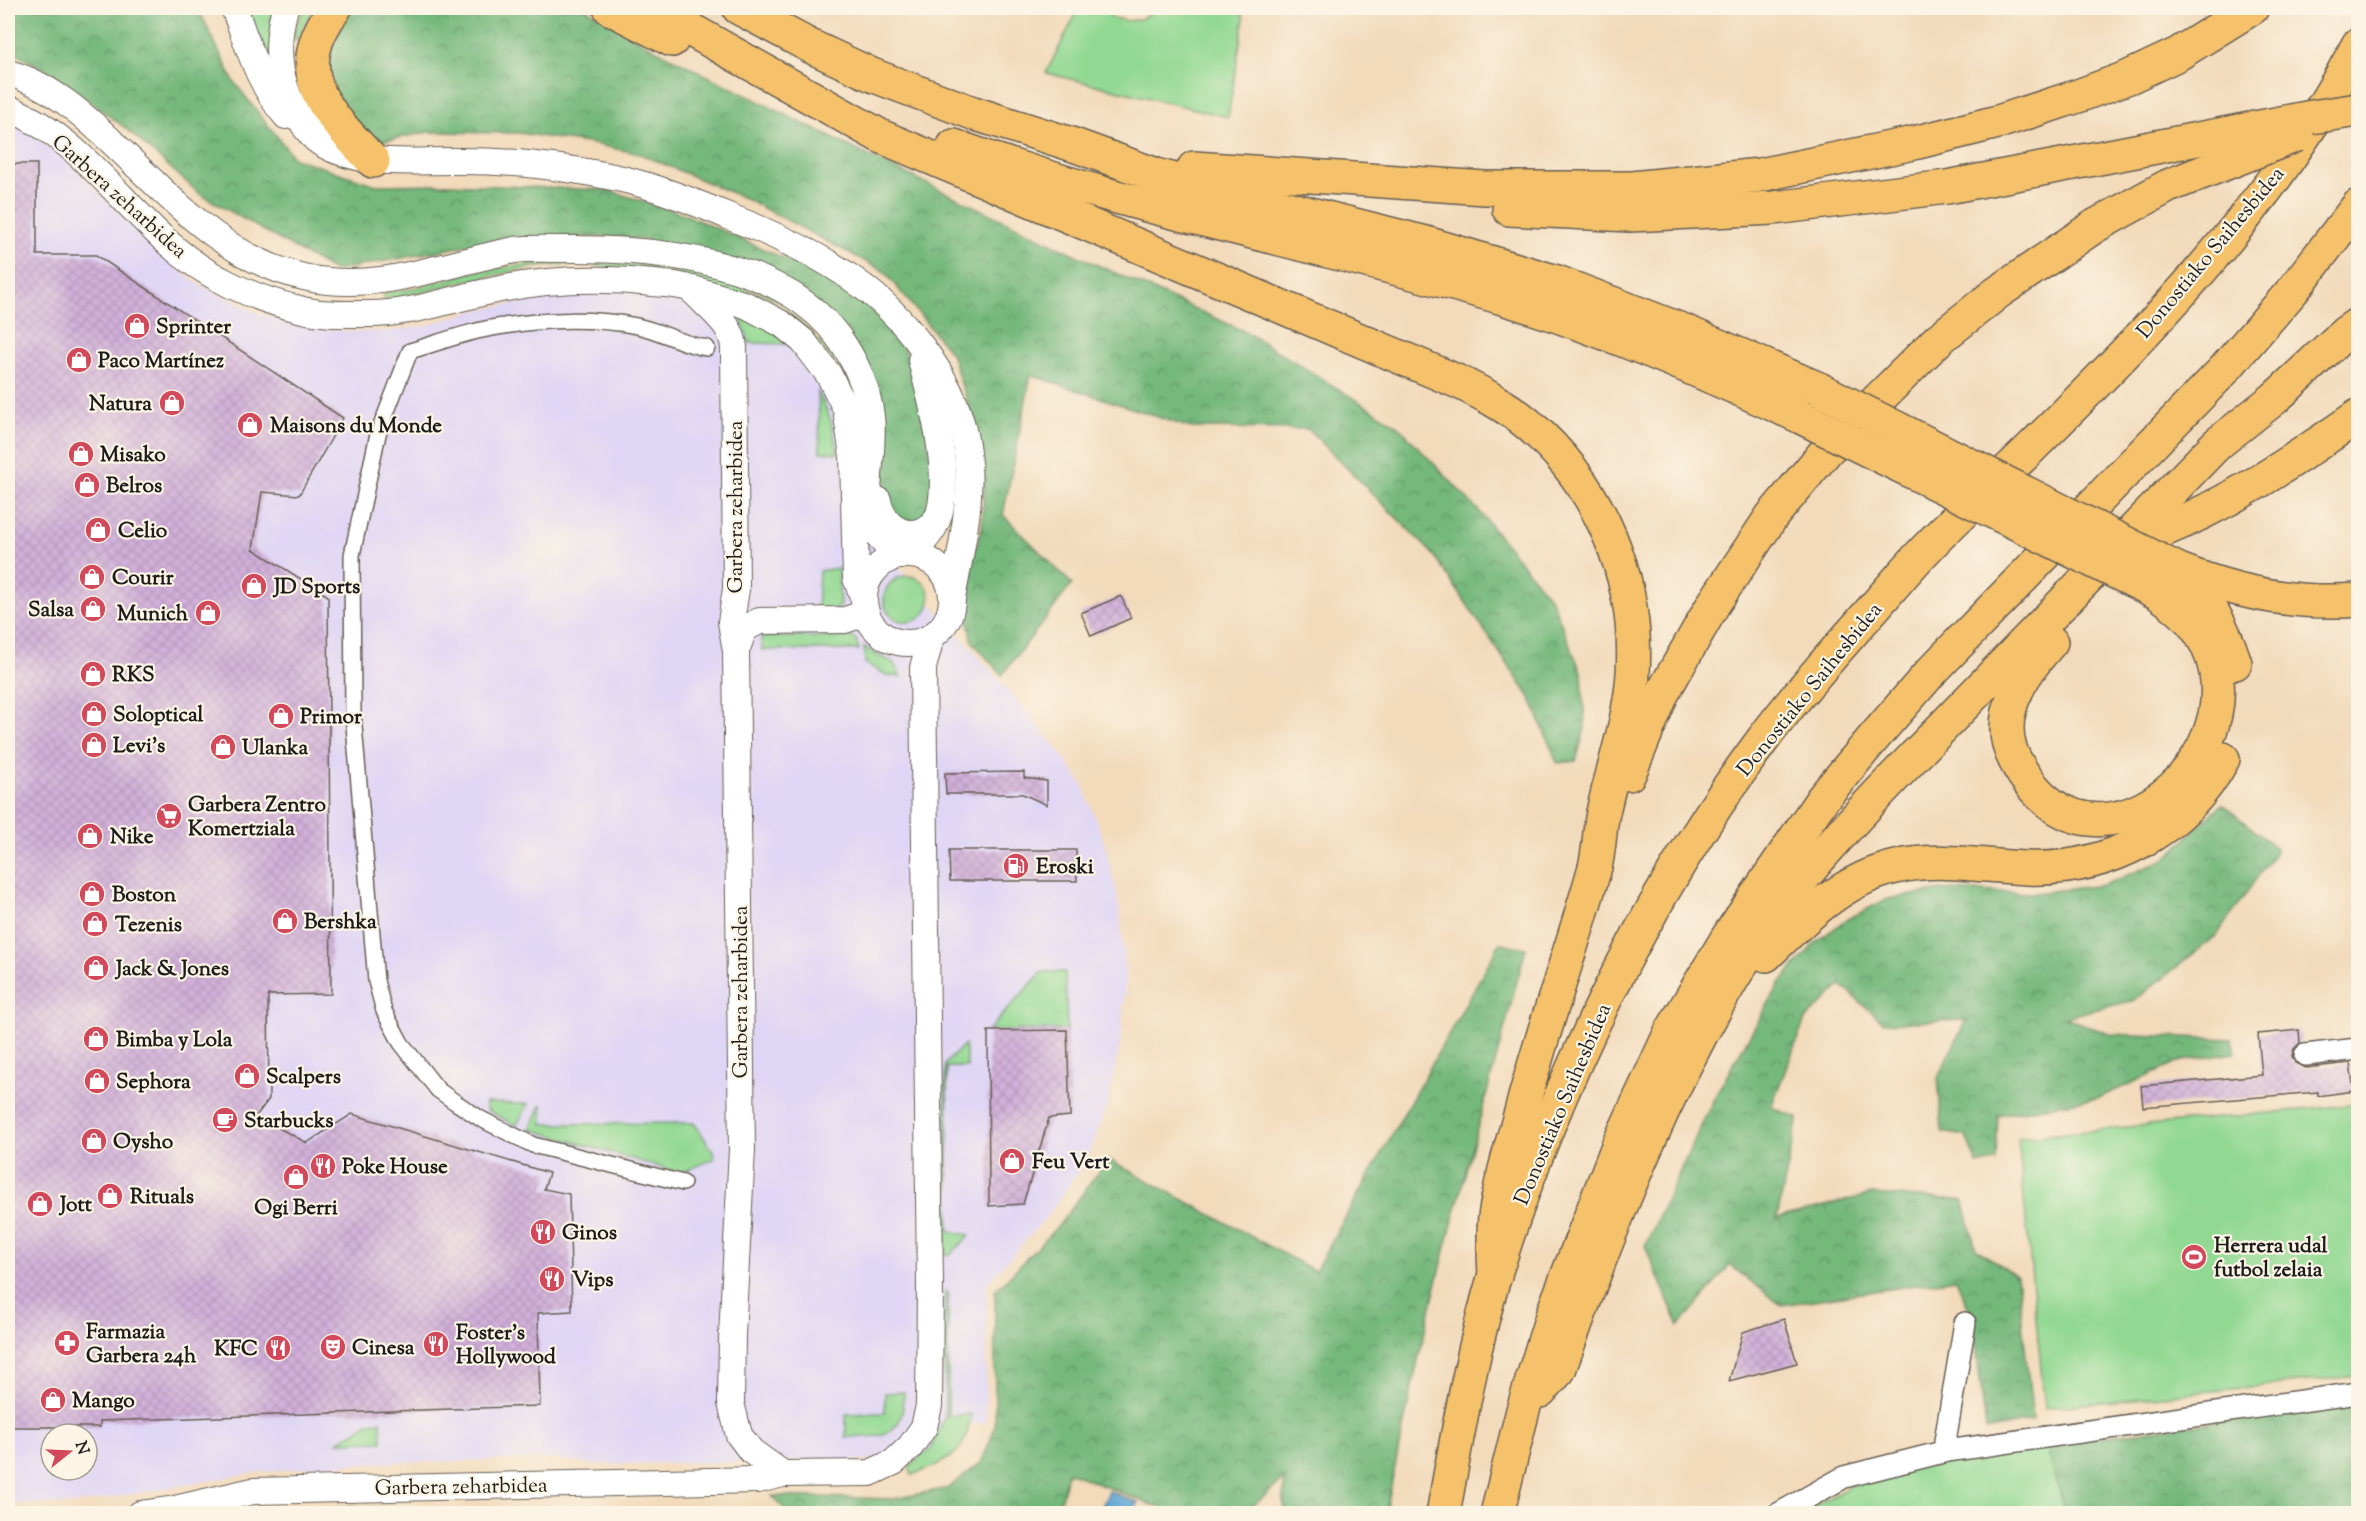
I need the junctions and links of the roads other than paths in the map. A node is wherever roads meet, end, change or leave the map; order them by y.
1 (234, 8) edge
2 (285, 8) edge
3 (335, 8) edge
4 (610, 8) edge
5 (652, 8) edge
6 (739, 8) edge
7 (2252, 8) edge
8 (2358, 45) edge
9 (8, 73) edge
10 (768, 74) junction
11 (8, 108) edge
12 (2358, 110) edge
13 (2358, 116) edge
14 (880, 136) junction
15 (319, 142) junction
16 (1074, 145) junction
17 (373, 160) junction
18 (1194, 168) junction
19 (2358, 206) edge
20 (687, 287) junction
21 (2358, 324) edge
22 (916, 342) junction
23 (707, 348) dead end
24 (2275, 398) junction
25 (2358, 416) edge
26 (872, 463) junction
27 (939, 515) junction
28 (2159, 532) junction
29 (903, 556) junction
30 (2166, 580) junction
31 (952, 598) junction
32 (2358, 600) edge
33 (865, 606) junction
34 (931, 637) junction
35 (736, 651) junction
36 (1596, 864) junction
37 (1723, 995) junction
38 (2358, 1049) edge
39 (2305, 1055) dead end
40 (683, 1183) dead end
41 (1495, 1276) junction
42 (1965, 1323) dead end
43 (2358, 1392) edge
44 (1523, 1410) junction
45 (1947, 1451) junction
46 (783, 1474) junction
47 (140, 1514) edge
48 (1443, 1514) edge
49 (1497, 1514) edge
50 (1778, 1514) edge

1 - 15 street
2 - 15 street, Garbera zeharbidea
3 - 17 highway
4 - 14 highway
5 - 10 highway
6 - 16 highway
7 - 18 highway
8 - 41 highway, Donostiako Saihesbidea
9 - 26 street
10 - 14 highway
10 - 30 highway, bridge
11 - 20 street, Garbera zeharbidea
12 - 18 highway, bridge
13 - 36 highway, bridge
14 - 36 highway
15 - 17 street, Garbera zeharbidea
16 - 18 highway
16 - 30 highway, bridge
17 - 22 street, Garbera zeharbidea
19 - 44 highway
20 - 33 street
20 - 35 street, Garbera zeharbidea
21 - 24 highway
22 - 27 street
22 - 31 street, Garbera zeharbidea
23 - 40 street
24 - 28 highway
24 - 37 highway
25 - 28 highway
26 - 27 street
26 - 29 street
27 - 29 street
28 - 30 highway
29 - 31 street
29 - 33 street
30 - 32 highway
30 - 37 highway
31 - 34 street, Garbera zeharbidea
33 - 34 street
33 - 35 street
34 - 46 street, Garbera zeharbidea
35 - 46 street, Garbera zeharbidea
36 - 41 highway
37 - 44 highway
38 - 39 street
41 - 48 highway, Donostiako Saihesbidea
42 - 45 street
43 - 45 street
44 - 49 highway
45 - 50 street
46 - 47 street, Garbera zeharbidea

